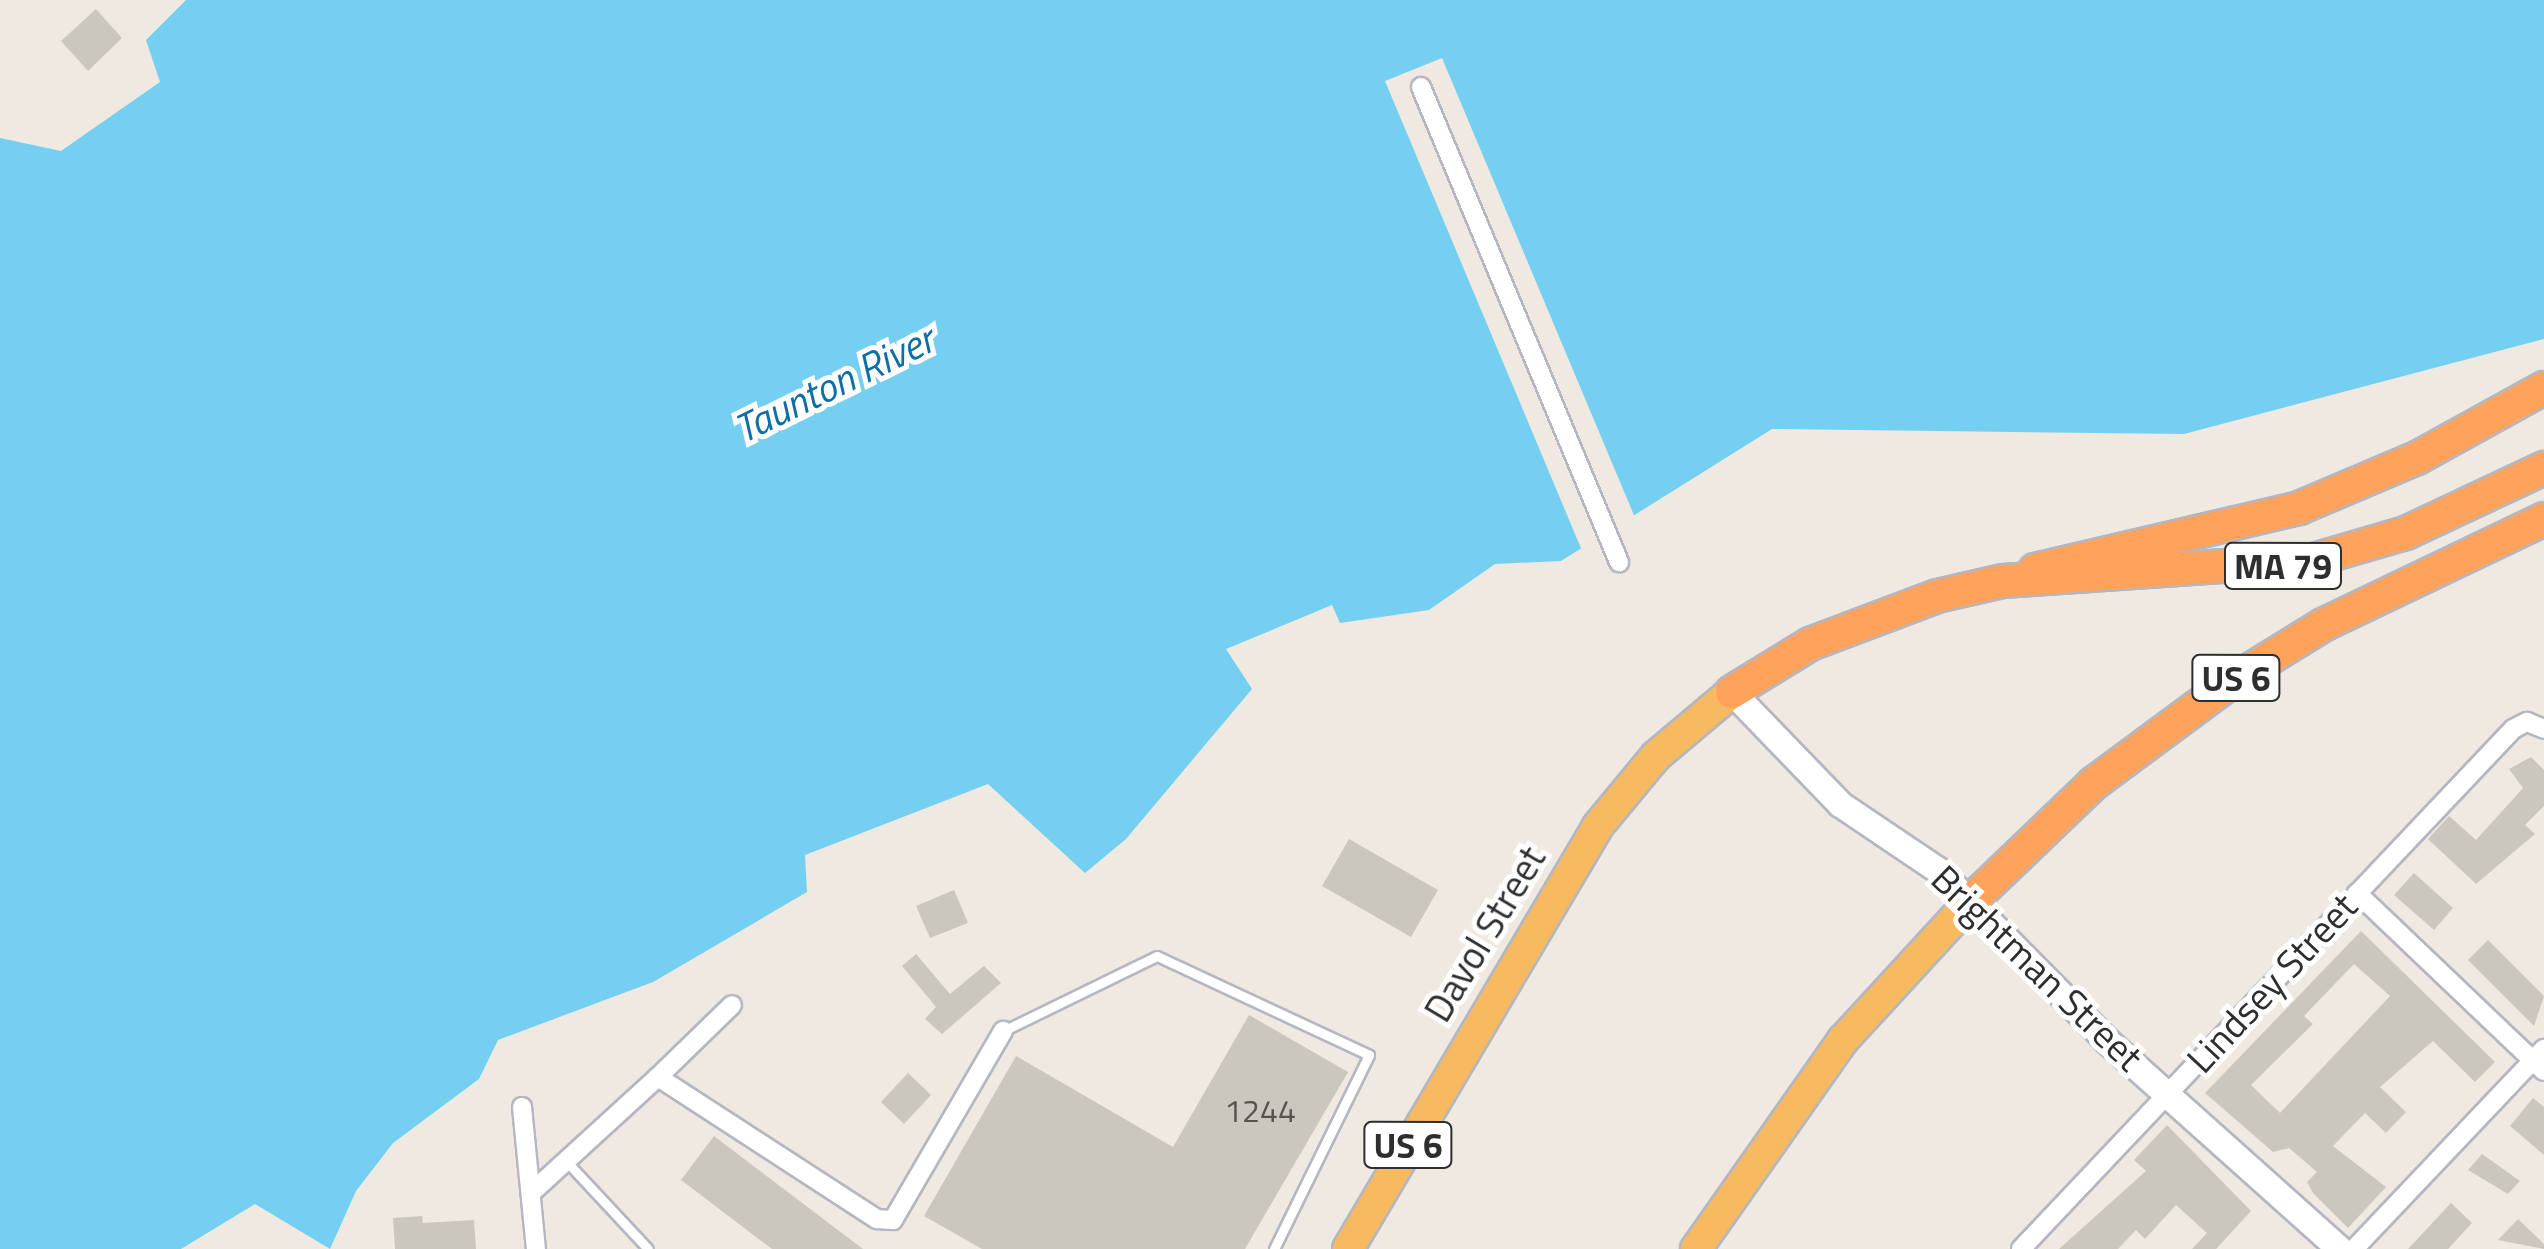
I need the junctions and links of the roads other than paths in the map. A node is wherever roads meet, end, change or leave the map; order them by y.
1 (1420, 87) dead end
2 (2544, 388) edge
3 (2544, 468) edge
4 (2544, 519) edge
5 (1619, 562) dead end
6 (2003, 581) junction
7 (1732, 692) junction
8 (2536, 725) edge
9 (2357, 893) junction
10 (1971, 900) junction
11 (732, 1005) dead end
12 (1003, 1031) joint
13 (2540, 1060) edge
14 (658, 1076) junction
15 (2168, 1094) junction
16 (522, 1107) dead end
17 (566, 1161) junction
18 (532, 1192) junction
19 (2328, 1245) edge
20 (536, 1249) edge
21 (648, 1249) edge
22 (1274, 1249) edge
23 (1348, 1249) edge
24 (1696, 1249) edge
25 (2021, 1249) edge
26 (2354, 1249) edge

1 - 5 street
2 - 6 highway, US 6
3 - 6 highway, MA 79
4 - 10 highway, US 6
6 - 7 highway, US 6
7 - 10 main road, Brightman Street
7 - 23 highway, Davol Street / US 6
8 - 9 street, Lindsey Street
9 - 13 street
9 - 15 street, Lindsey Street
10 - 15 main road, Brightman Street
10 - 24 highway, US 6
11 - 14 street
12 - 14 street
12 - 22 lane
13 - 26 street
14 - 17 street
15 - 19 main road, Brightman Street
15 - 25 street, Lindsey Street
16 - 18 street
17 - 18 street
17 - 21 lane
18 - 20 street

